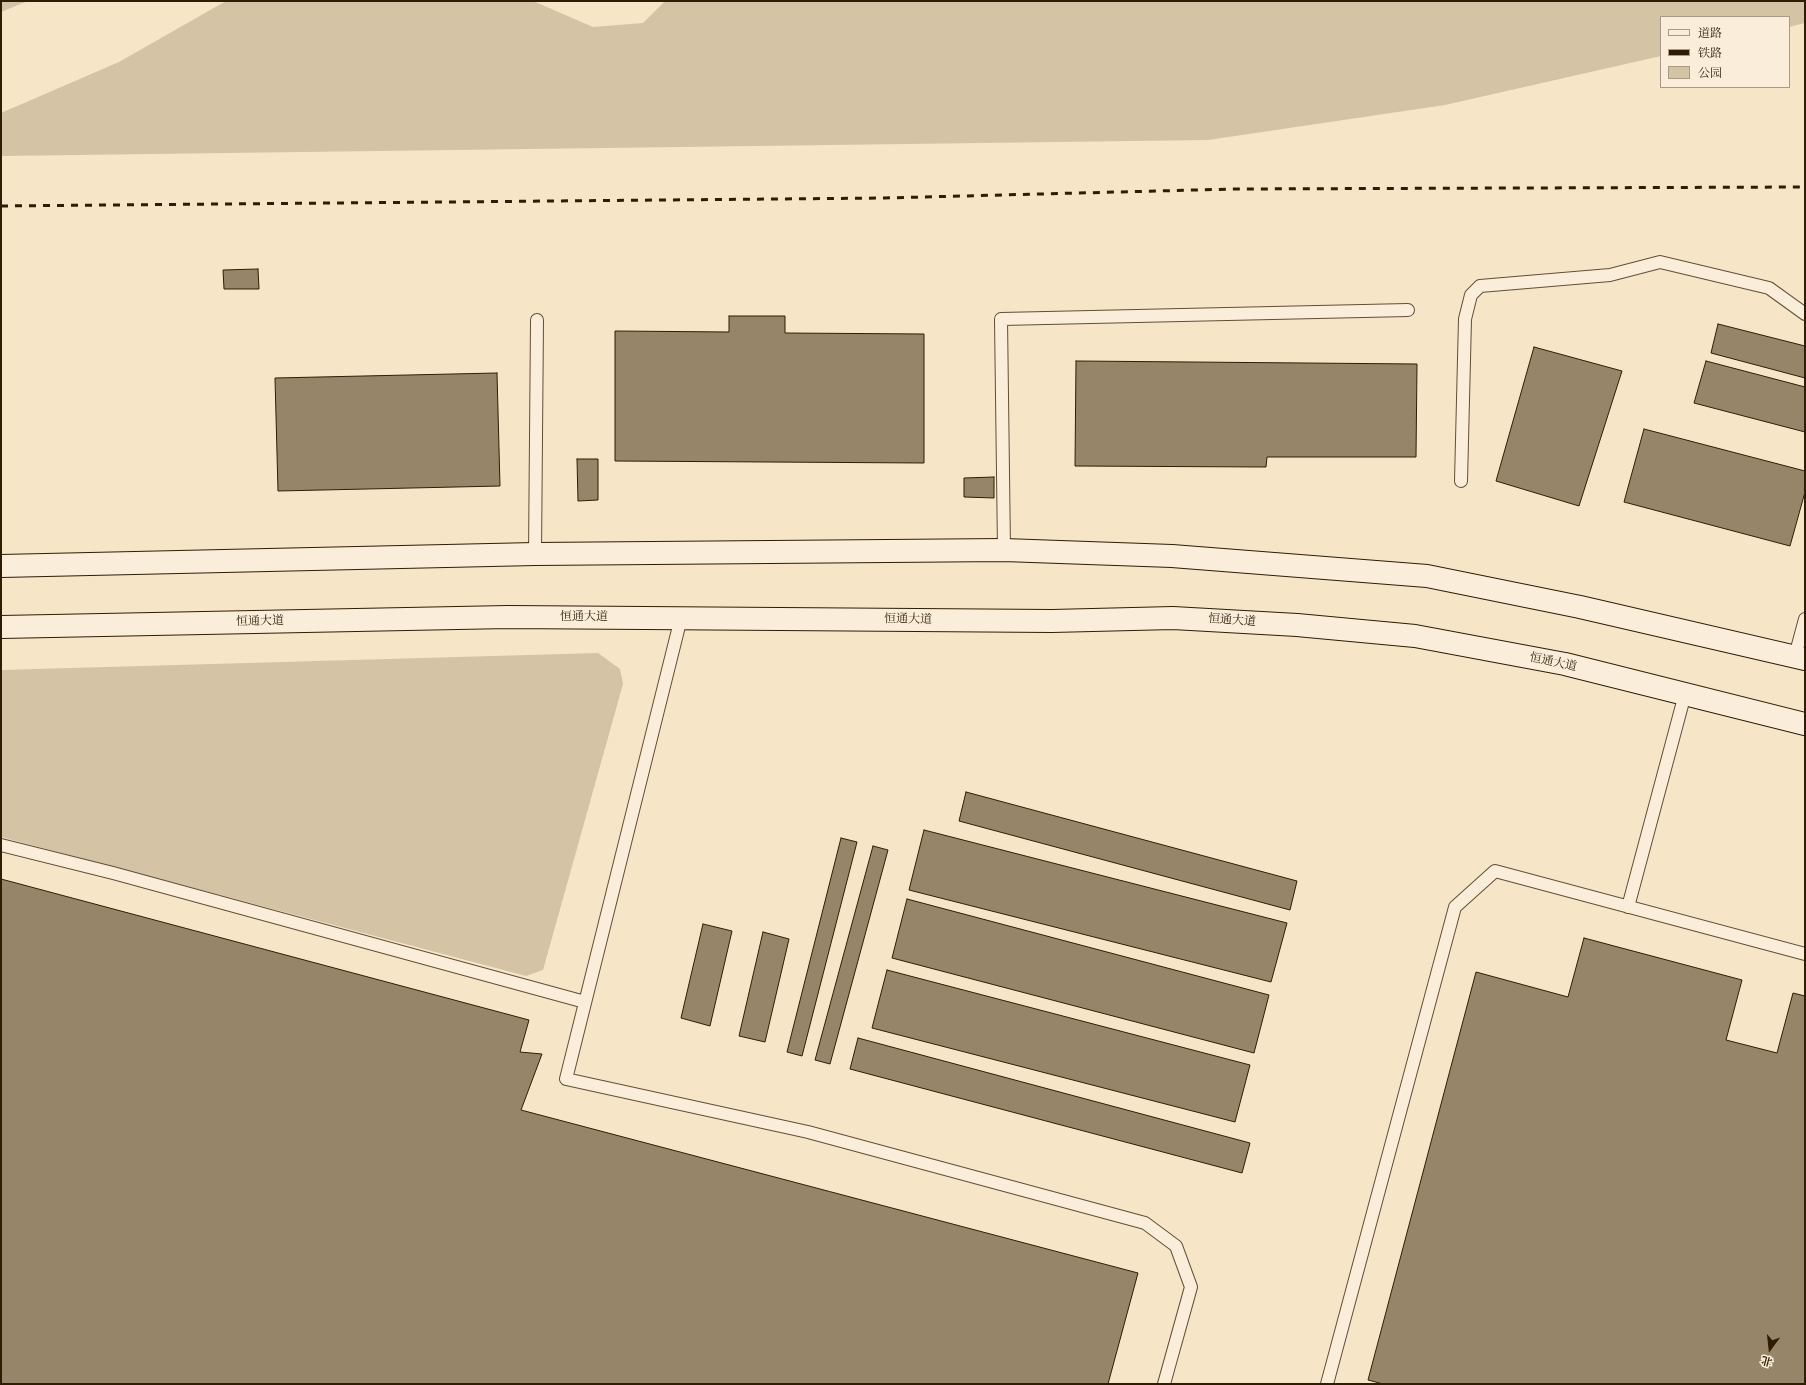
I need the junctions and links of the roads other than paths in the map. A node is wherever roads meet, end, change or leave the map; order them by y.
1 (1408, 310) dead end
2 (1805, 314) edge
3 (537, 320) dead end
4 (1461, 481) dead end
5 (1004, 550) junction
6 (535, 554) junction
7 (1, 566) edge
8 (681, 618) junction
9 (1805, 619) edge
10 (1, 628) edge
11 (1800, 658) edge
12 (1685, 694) junction
13 (1805, 724) edge
14 (1, 845) edge
15 (1628, 907) junction
16 (1805, 954) edge
17 (585, 1002) junction
18 (1164, 1384) edge
19 (1327, 1384) edge

1 - 5 lane
2 - 4 lane
3 - 6 lane
5 - 6 main road
5 - 11 main road
6 - 7 main road
8 - 10 main road, 恒通大道
8 - 12 main road, 恒通大道
8 - 17 lane
9 - 11 lane
12 - 13 main road, 恒通大道
12 - 15 lane
14 - 17 lane
15 - 16 lane
15 - 19 lane
17 - 18 lane

